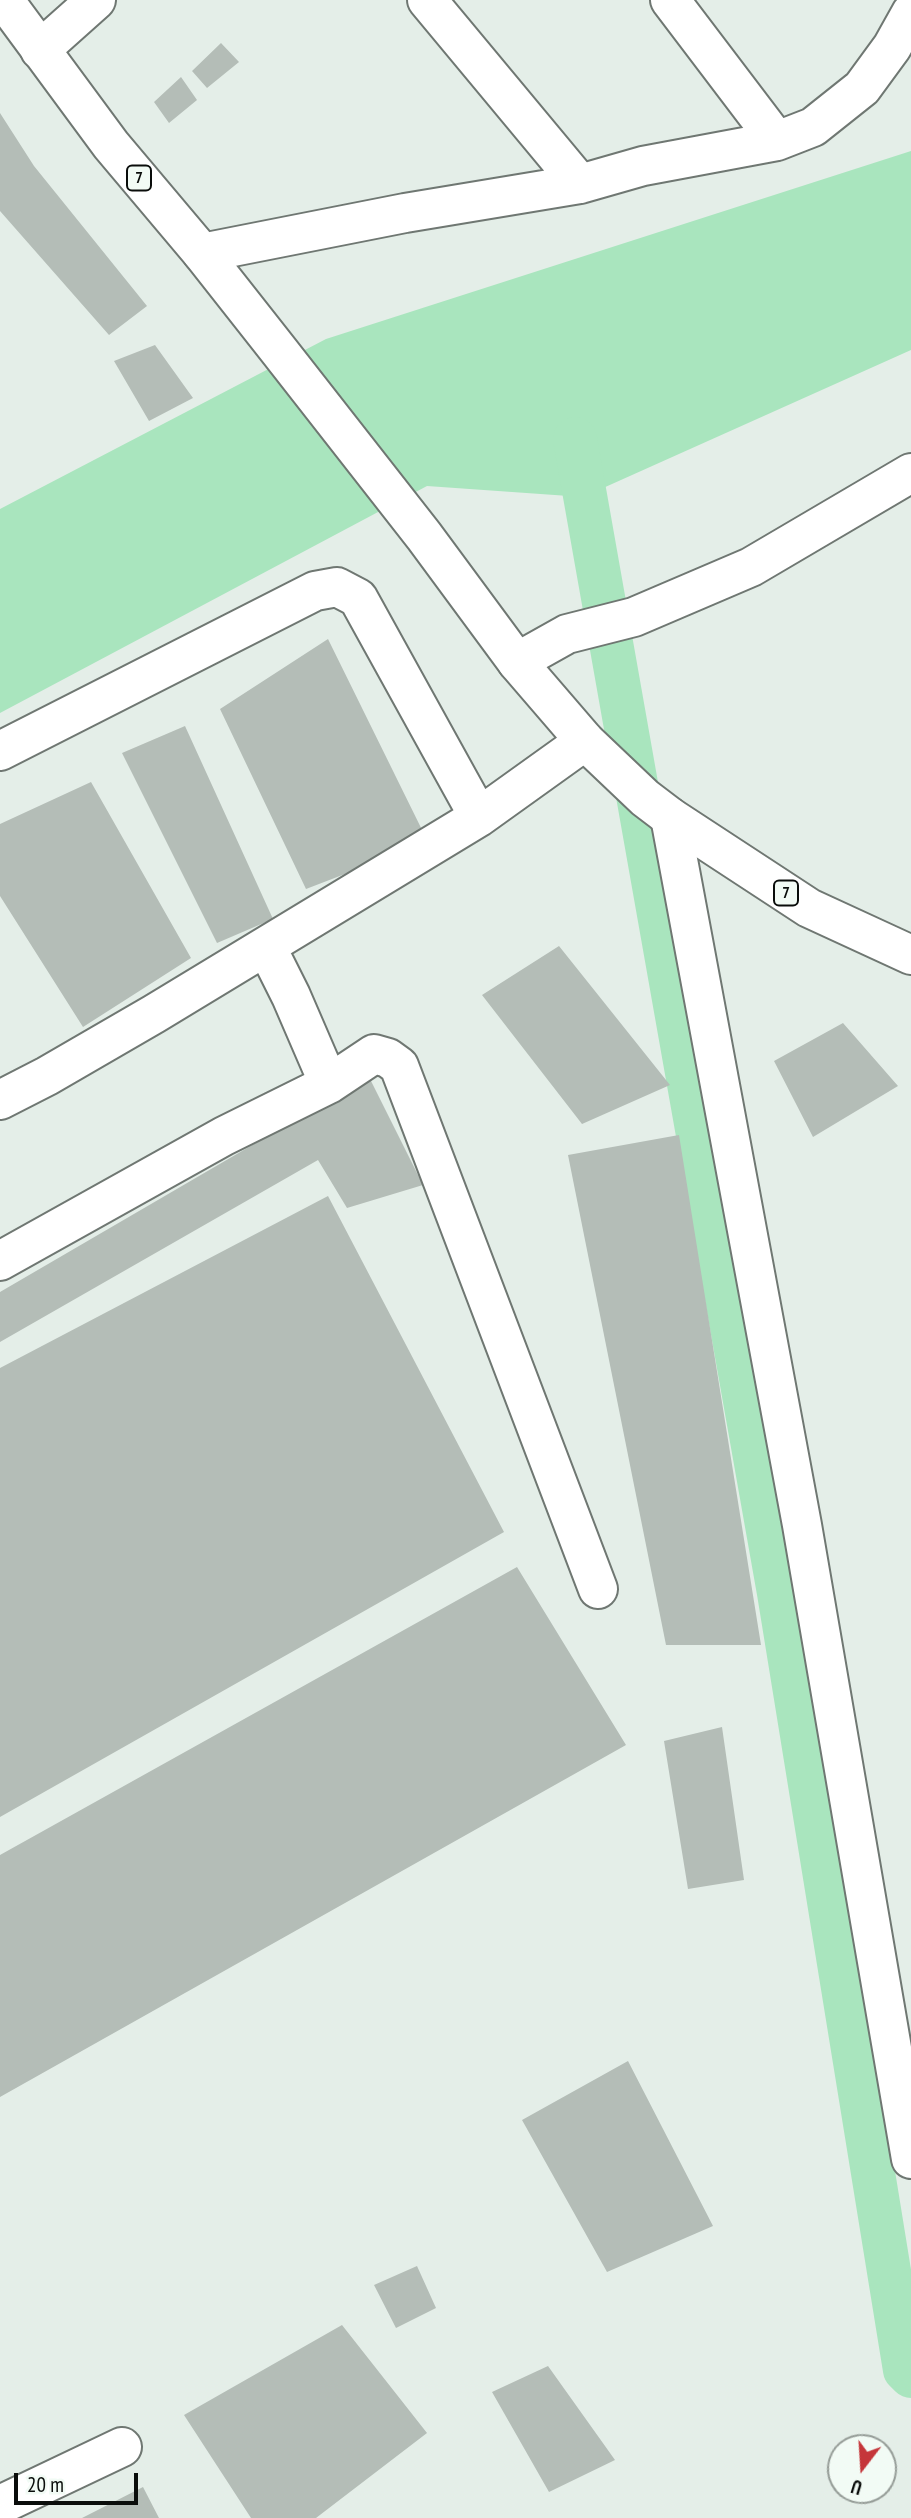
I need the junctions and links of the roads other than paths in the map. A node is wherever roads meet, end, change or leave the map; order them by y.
1 (4, 0) edge
2 (96, 0) edge
3 (427, 0) edge
4 (670, 0) edge
5 (911, 13) edge
6 (40, 50) junction
7 (777, 141) junction
8 (580, 184) junction
9 (202, 253) junction
10 (911, 472) edge
11 (517, 662) junction
12 (588, 744) junction
13 (0, 751) edge
14 (479, 817) junction
15 (670, 817) junction
16 (266, 946) junction
17 (911, 955) edge
18 (328, 1084) junction
19 (0, 1100) edge
20 (0, 1261) edge
21 (598, 1589) dead end
22 (911, 2159) edge
23 (122, 2447) dead end
24 (0, 2505) edge

1 - 6 main road, 7
2 - 6 main road
3 - 8 main road
4 - 7 main road
5 - 7 main road
6 - 9 main road, 7
7 - 8 main road
8 - 9 main road
9 - 11 main road, 7
10 - 11 main road
11 - 12 main road, 7
12 - 14 main road
12 - 15 main road, 7
13 - 14 main road
14 - 16 main road
15 - 17 main road, 7
15 - 22 main road
16 - 18 main road
16 - 19 main road
18 - 20 main road
18 - 21 main road
23 - 24 main road

